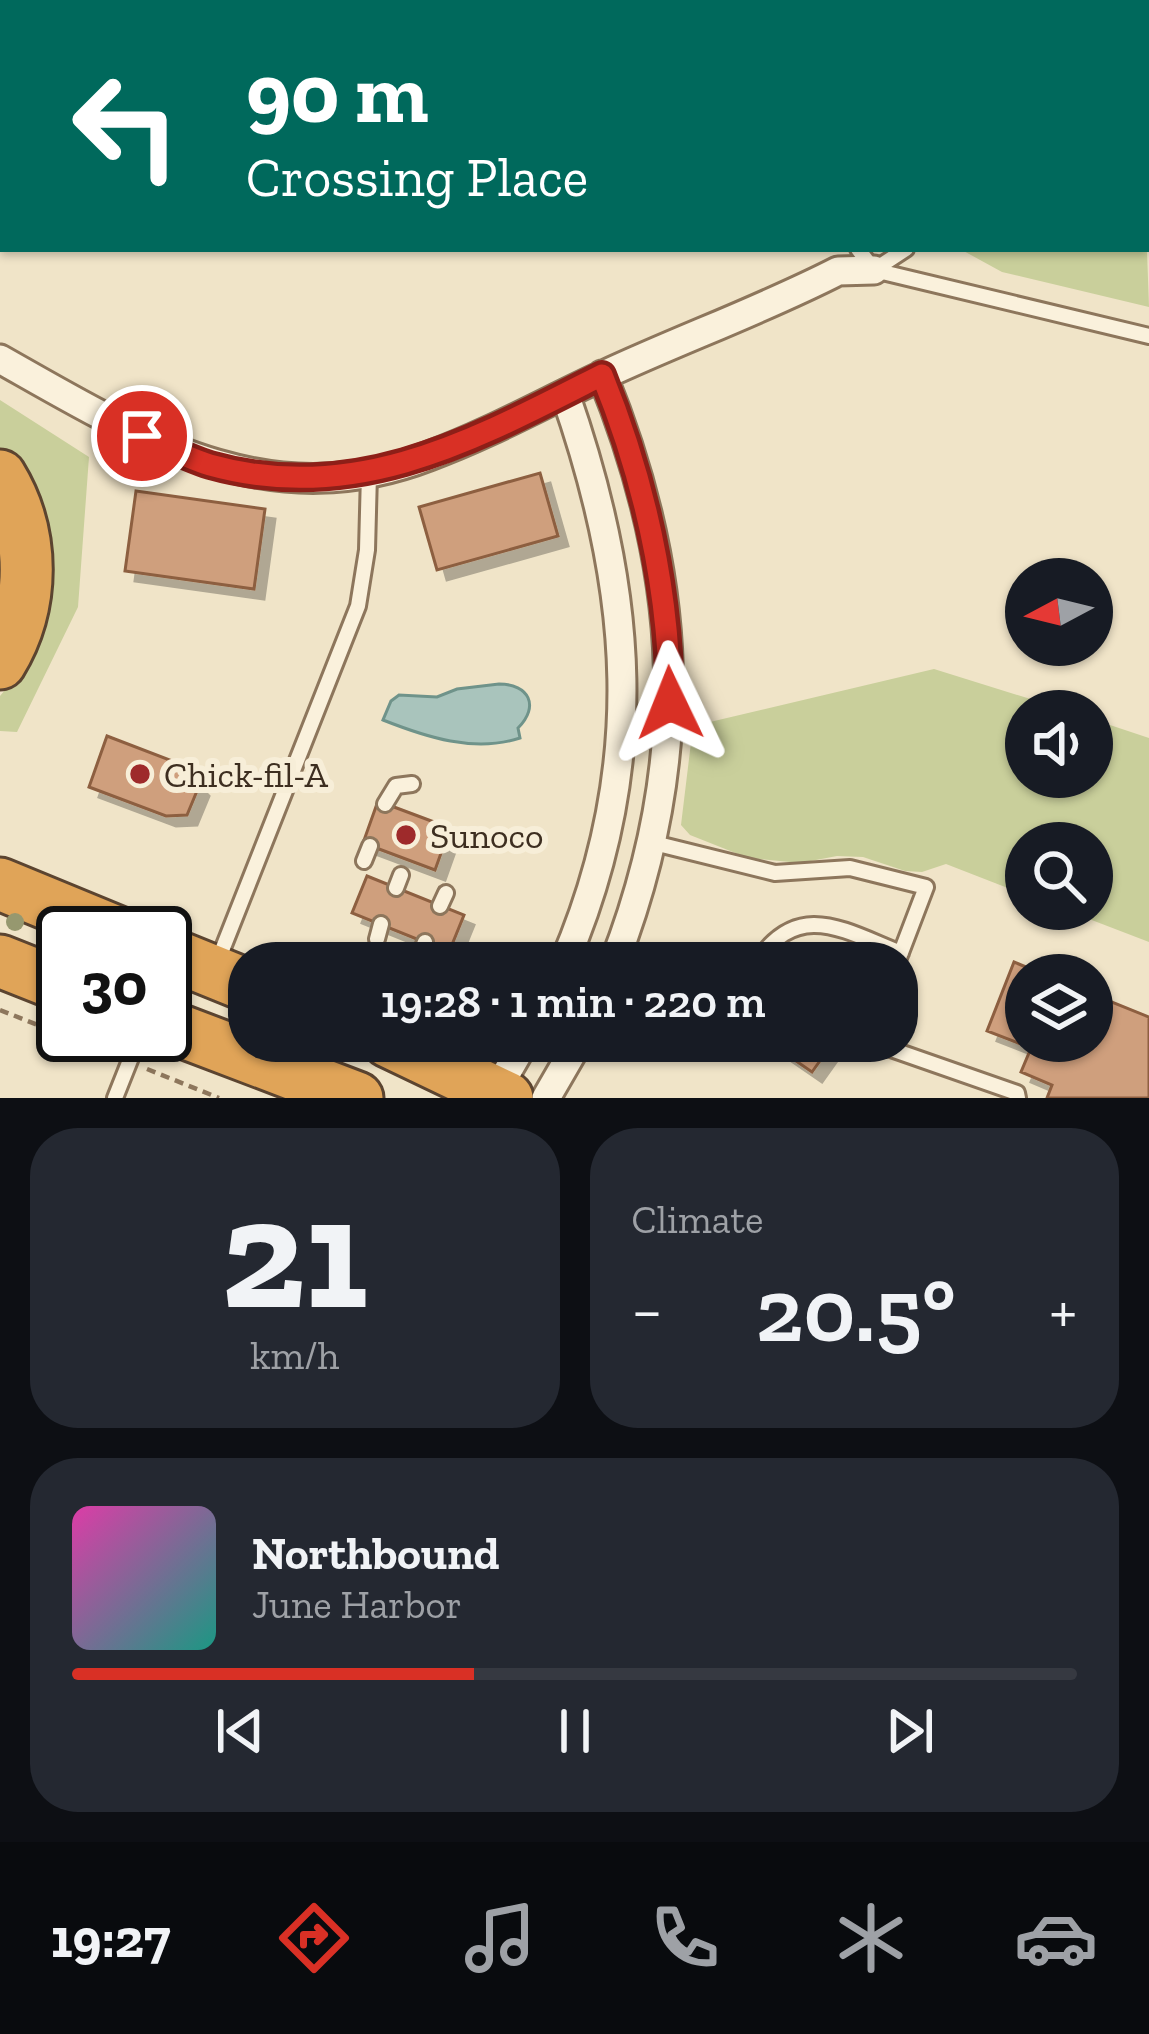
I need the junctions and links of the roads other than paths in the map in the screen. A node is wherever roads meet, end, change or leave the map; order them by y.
1 (866, 259) edge
2 (1149, 336) edge
3 (0, 359) edge
4 (602, 375) junction
5 (565, 394) junction
6 (369, 474) junction
7 (0, 476) edge
8 (0, 663) edge
9 (621, 735) junction
10 (668, 742) junction
11 (412, 784) dead end
12 (385, 804) dead end
13 (654, 843) junction
14 (0, 884) edge
15 (53, 906) edge
16 (243, 942) edge
17 (573, 942) edge
18 (621, 942) edge
19 (773, 942) edge
20 (866, 942) edge
21 (905, 942) edge
22 (0, 962) edge
23 (192, 963) edge
24 (36, 976) edge
25 (228, 977) edge
26 (192, 1035) edge
27 (918, 1059) edge
28 (129, 1062) edge
29 (430, 1062) edge
30 (515, 1062) edge
31 (567, 1062) edge
32 (499, 1096) edge
33 (115, 1098) edge
34 (357, 1098) edge
35 (546, 1098) edge
36 (1018, 1098) edge

1 - 2 lane
1 - 4 street
3 - 6 street
4 - 5 street
4 - 10 street
5 - 6 street
5 - 9 street
6 - 16 lane
7 - 8 highway
9 - 10 lane
9 - 17 street
10 - 13 street
11 - 12 lane
13 - 18 street
13 - 21 lane
14 - 15 highway
19 - 20 lane
22 - 24 highway
23 - 25 highway
26 - 34 highway
27 - 36 lane
28 - 33 lane
29 - 32 highway
30 - 32 street
31 - 35 street

